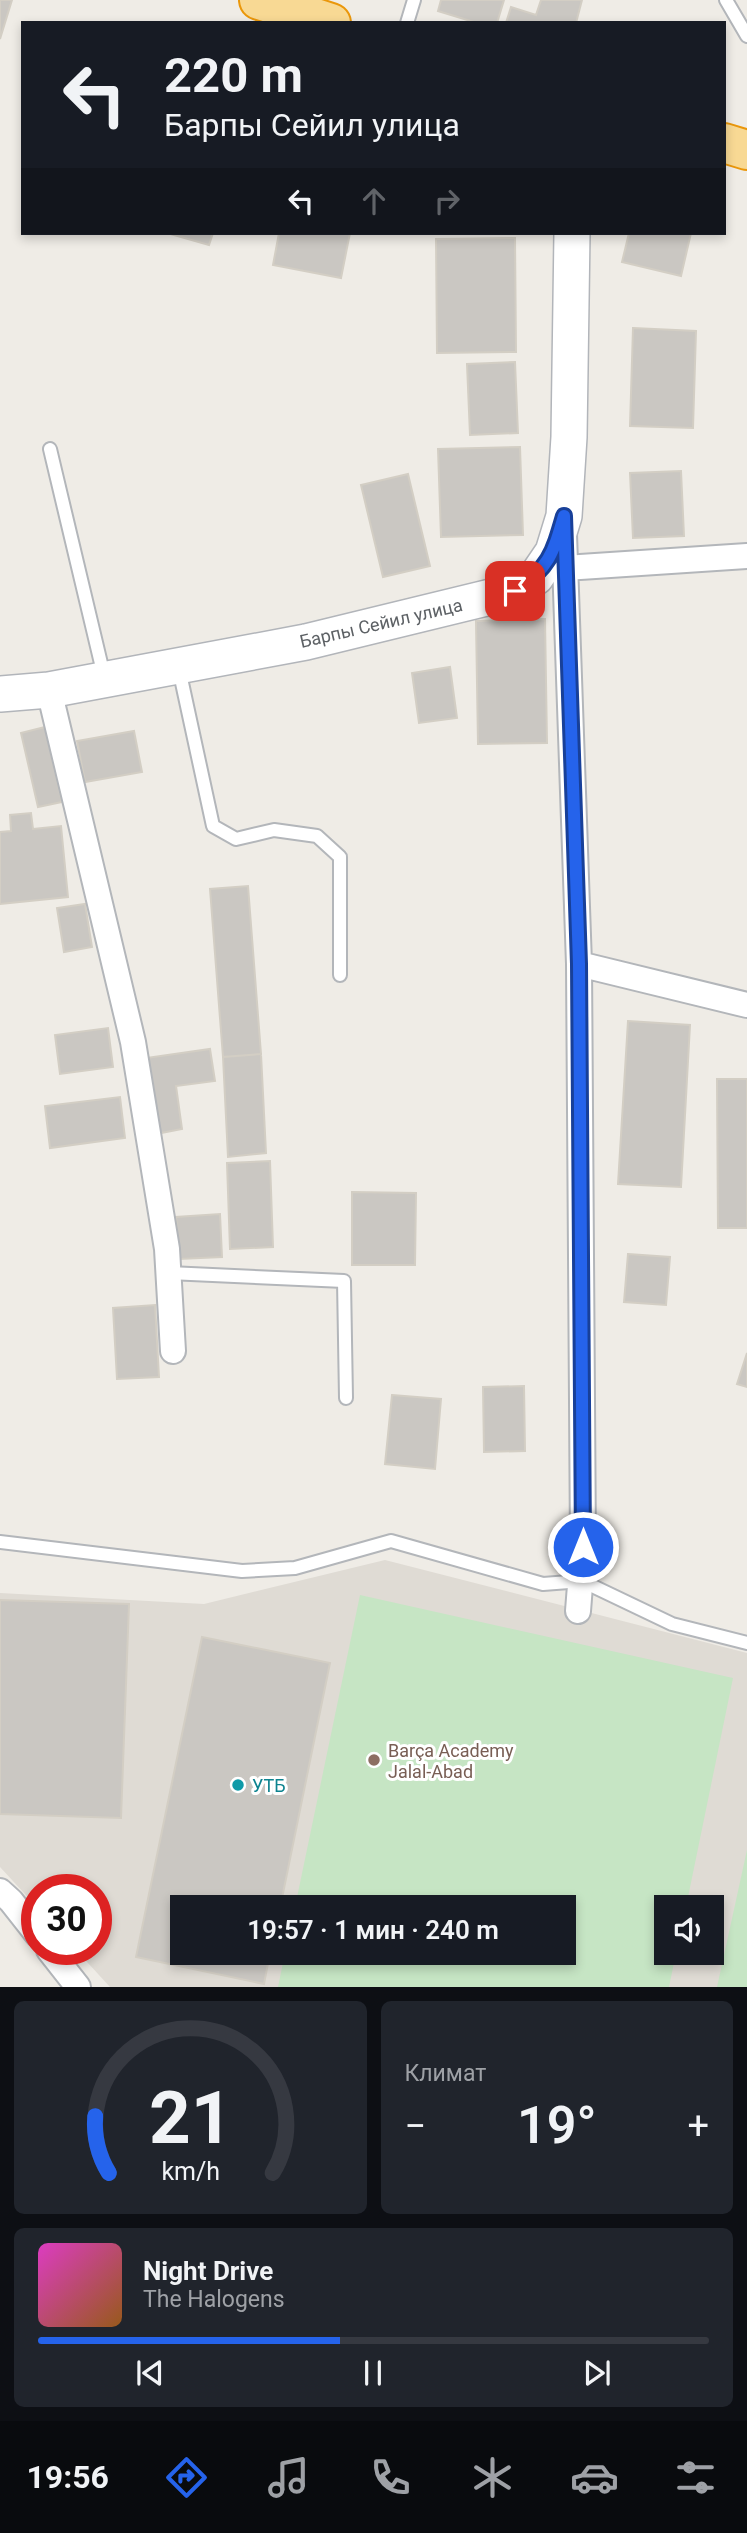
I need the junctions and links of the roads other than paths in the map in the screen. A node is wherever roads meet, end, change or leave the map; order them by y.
1 (258, 0) edge
2 (414, 0) edge
3 (726, 0) edge
4 (325, 21) edge
5 (408, 21) edge
6 (747, 36) edge
7 (726, 144) edge
8 (747, 150) edge
9 (572, 235) edge
10 (50, 449) dead end
11 (564, 516) junction
12 (747, 556) edge
13 (565, 568) junction
14 (178, 666) junction
15 (104, 680) junction
16 (49, 690) junction
17 (0, 694) edge
18 (579, 964) junction
19 (340, 975) dead end
20 (747, 1005) edge
21 (169, 1273) junction
22 (173, 1352) dead end
23 (346, 1398) dead end
24 (0, 1542) edge
25 (582, 1581) junction
26 (576, 1617) dead end
27 (747, 1643) edge
28 (0, 1891) edge
29 (21, 1914) edge
30 (61, 1965) edge
31 (78, 1987) edge

1 - 4 highway
2 - 5 lane
3 - 6 lane
7 - 8 highway
9 - 11 main road, Барпы Сейил улица
10 - 15 lane
11 - 13 street
11 - 14 main road, Барпы Сейил улица
12 - 13 street
13 - 18 street
14 - 15 main road, Барпы Сейил улица
14 - 19 lane
15 - 16 main road, Барпы Сейил улица
16 - 17 main road, Барпы Сейил улица
16 - 21 street
18 - 20 street
18 - 25 street
21 - 22 street
21 - 23 lane
24 - 25 lane
25 - 26 street
25 - 27 lane
28 - 29 street
30 - 31 street

